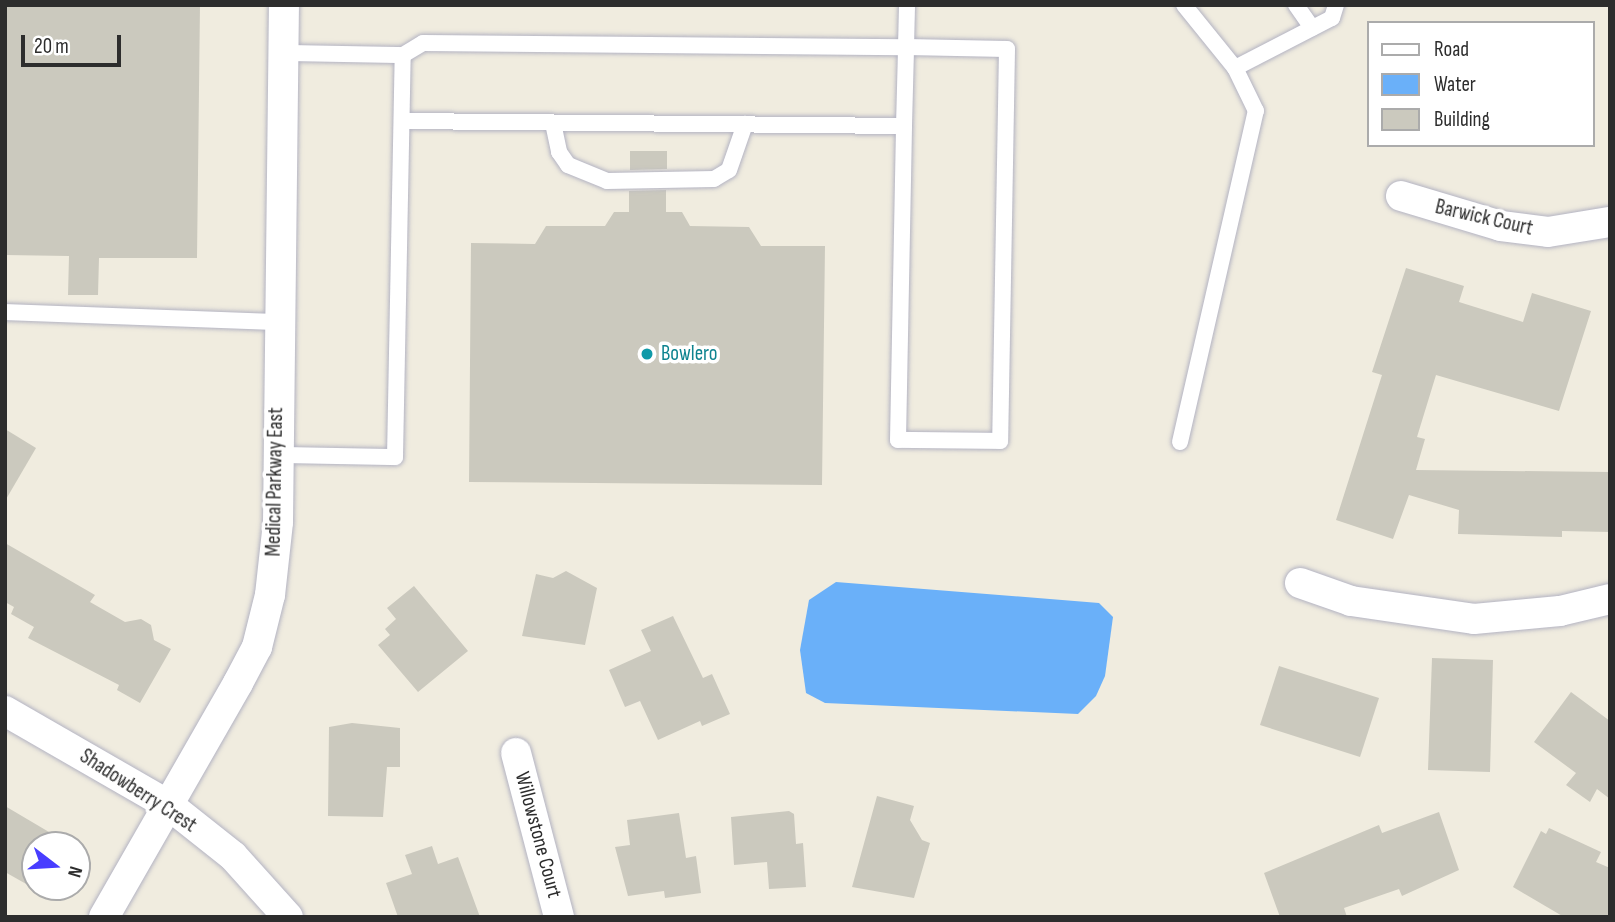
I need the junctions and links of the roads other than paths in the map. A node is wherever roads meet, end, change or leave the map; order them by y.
1 (284, 5) edge
2 (906, 5) edge
3 (1184, 5) edge
4 (1296, 5) edge
5 (1336, 5) edge
6 (1312, 28) junction
7 (906, 47) junction
8 (283, 53) junction
9 (403, 55) junction
10 (1235, 68) junction
11 (402, 121) junction
12 (553, 122) junction
13 (744, 124) junction
14 (904, 126) junction
15 (1401, 196) dead end
16 (1610, 222) edge
17 (5, 312) edge
18 (281, 322) junction
19 (1180, 442) dead end
20 (278, 455) junction
21 (1300, 583) dead end
22 (1610, 599) edge
23 (5, 711) edge
24 (516, 753) dead end
25 (170, 806) junction
26 (104, 917) edge
27 (288, 917) edge
28 (559, 917) edge

1 - 8 street, Medical Parkway East
2 - 7 lane
3 - 10 lane
4 - 6 lane
5 - 6 lane
6 - 10 lane
7 - 9 lane
7 - 14 lane
7 - 14 lane
8 - 9 lane
8 - 18 street, Medical Parkway East
9 - 11 lane
10 - 19 lane
11 - 12 lane
11 - 20 lane
12 - 13 lane
12 - 13 lane
13 - 14 lane
15 - 16 street, Barwick Court
17 - 18 lane
18 - 20 street, Medical Parkway East
20 - 25 street, Medical Parkway East
21 - 22 street
23 - 25 street, Shadowberry Crest
24 - 28 street, Willowstone Court
25 - 26 street, Medical Parkway East
25 - 27 street, Shadowberry Crest

